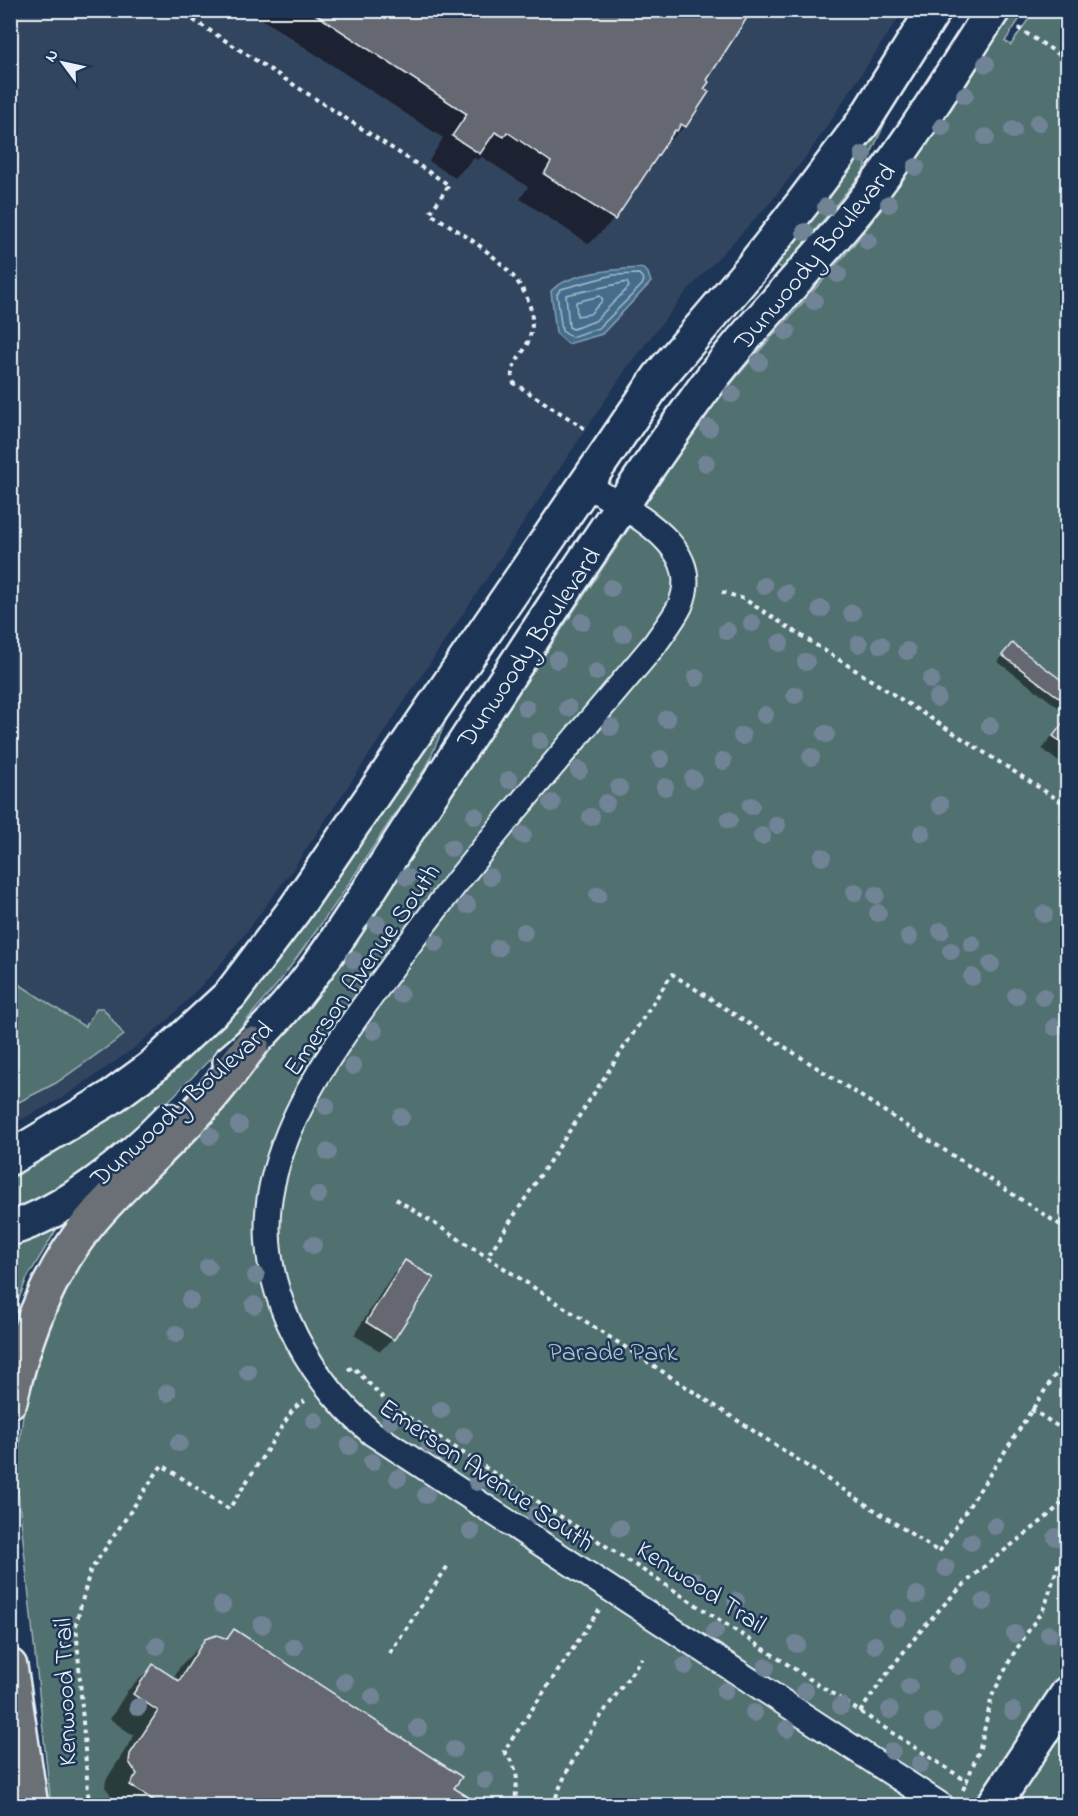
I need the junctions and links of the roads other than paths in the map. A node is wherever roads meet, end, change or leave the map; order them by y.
1 (934, 10) edge
2 (1006, 19) edge
3 (586, 484) junction
4 (622, 508) junction
5 (252, 1044) junction
6 (10, 1158) edge
7 (10, 1229) edge
8 (10, 1401) edge
9 (10, 1666) edge
10 (1068, 1693) edge
11 (950, 1802) edge
12 (31, 1806) edge
13 (993, 1806) edge

1 - 3 main road, Dunwoody Boulevard
2 - 4 main road, Dunwoody Boulevard
3 - 4 street, Emerson Avenue South
3 - 6 main road, Dunwoody Boulevard
4 - 5 main road, Dunwoody Boulevard
4 - 11 street, Emerson Avenue South
5 - 7 main road, Dunwoody Boulevard
5 - 8 highway
9 - 12 highway
10 - 13 main road

